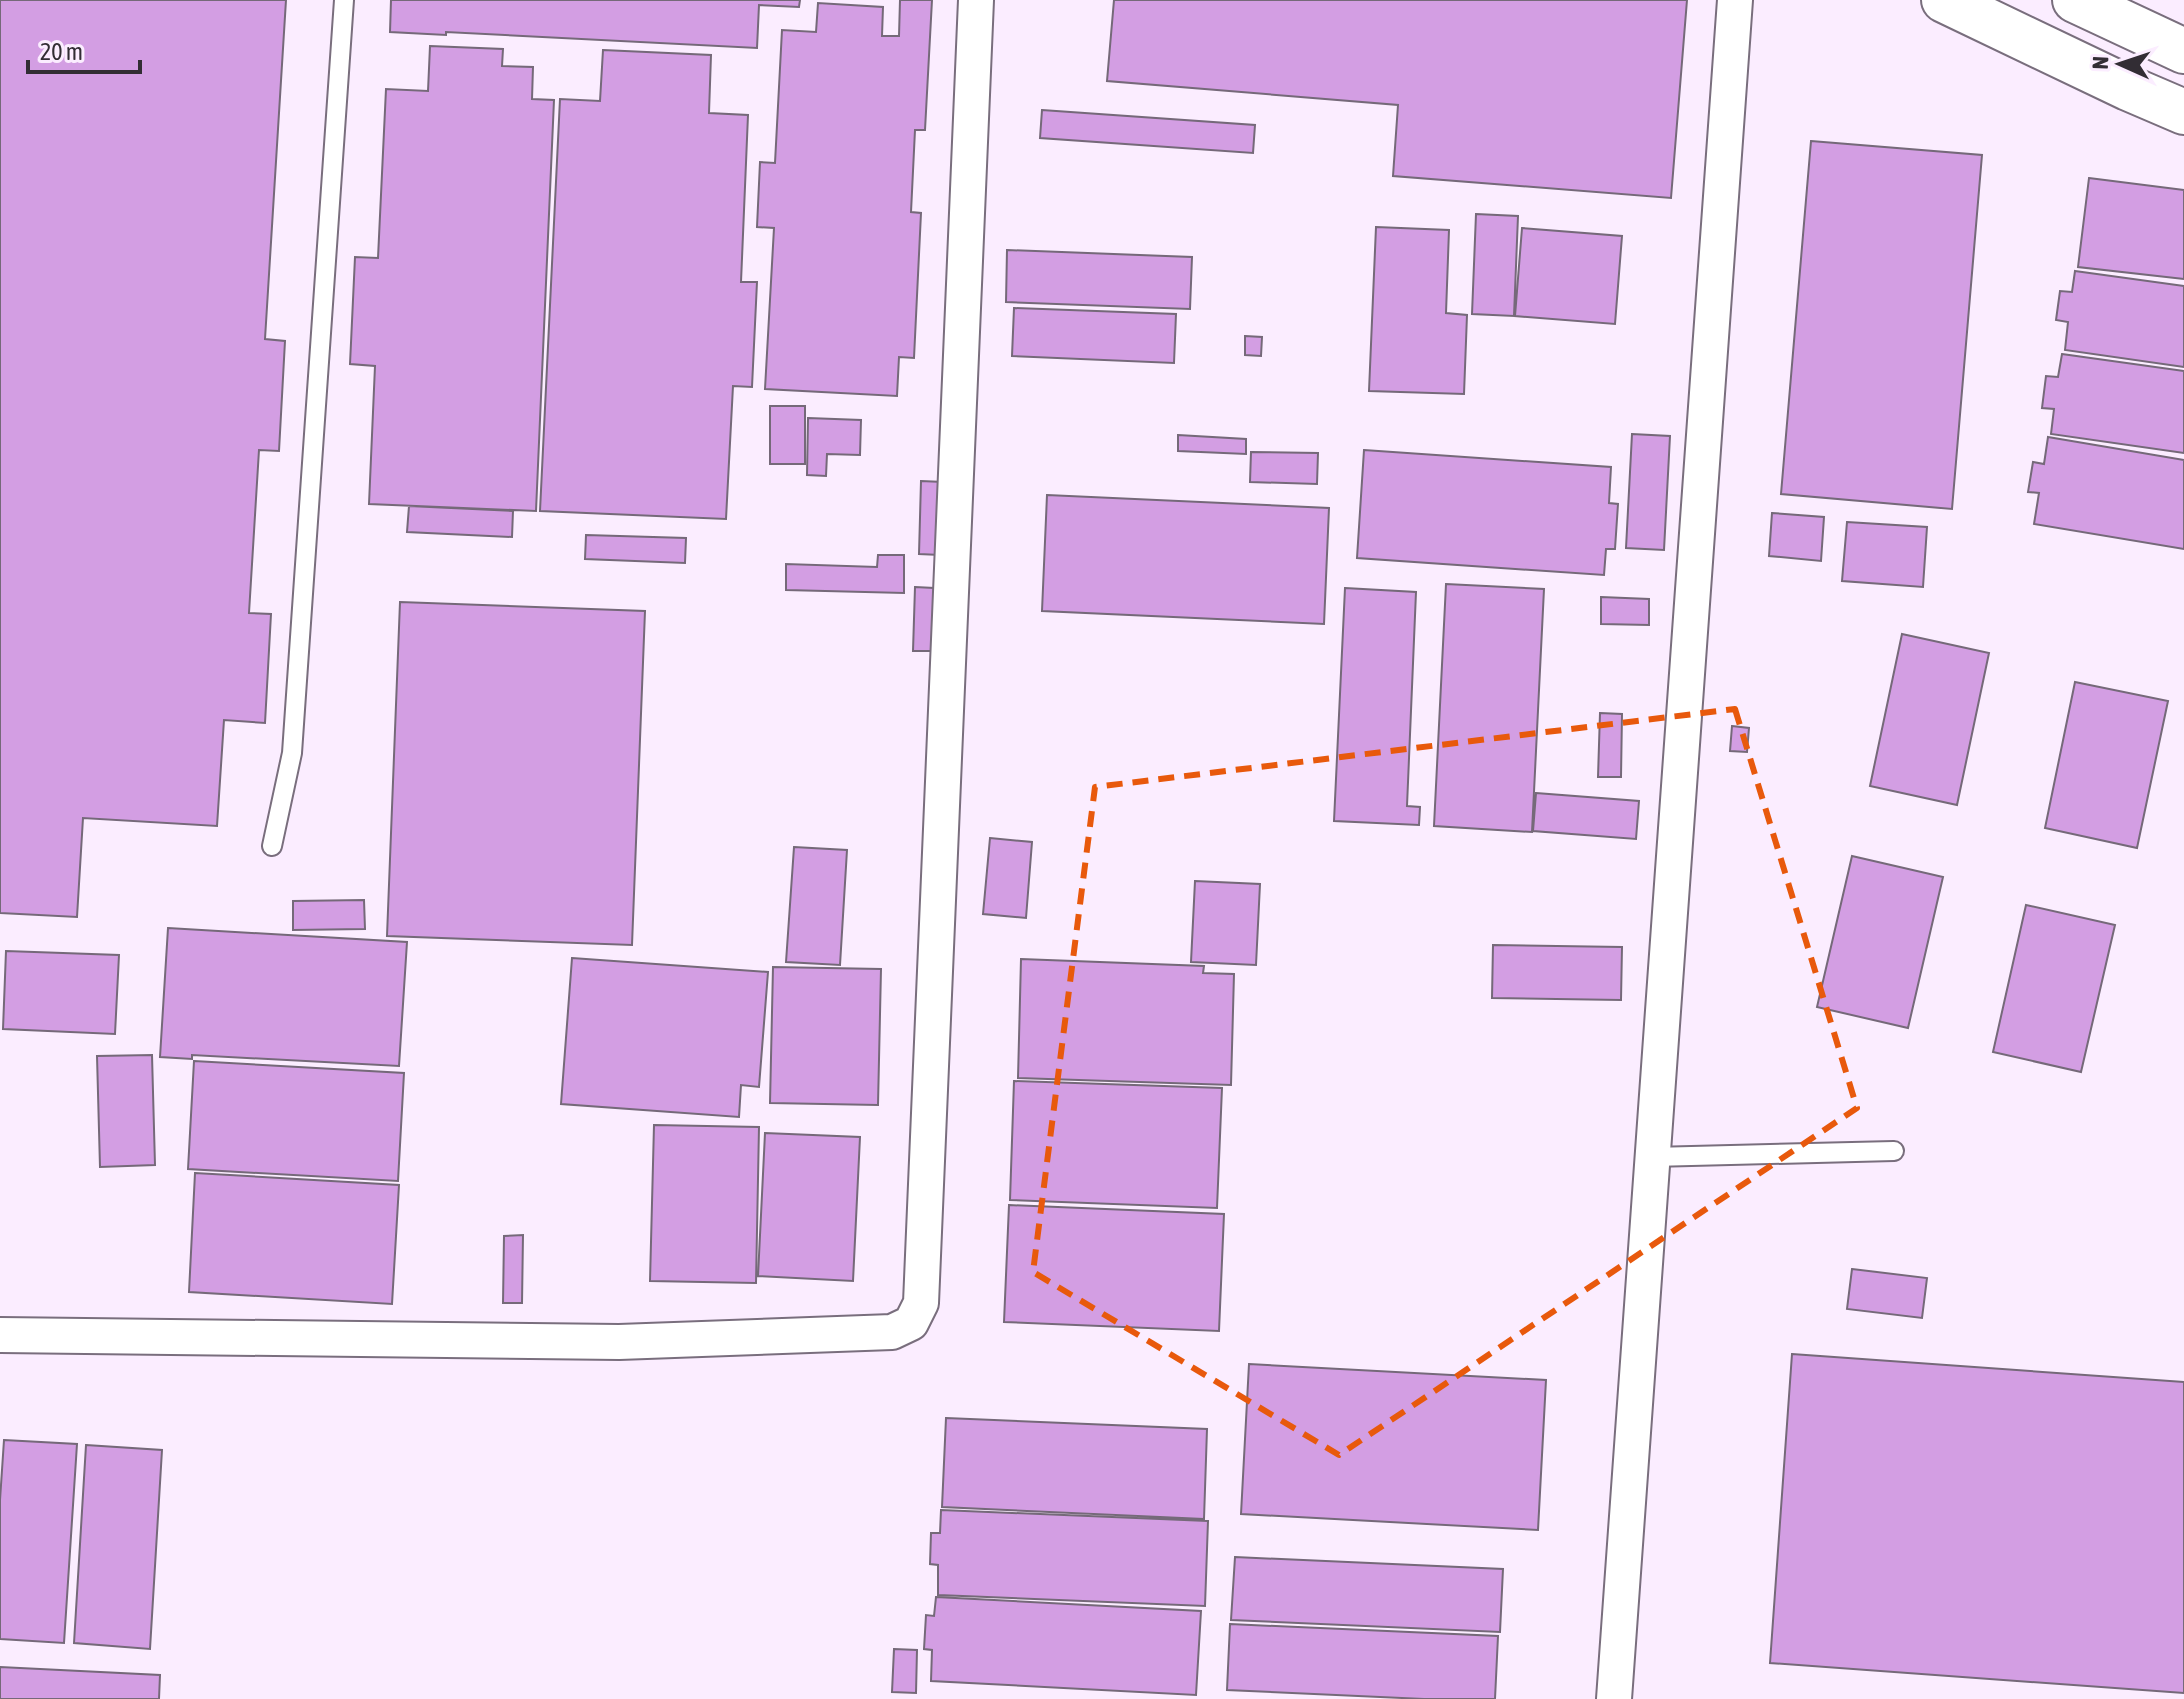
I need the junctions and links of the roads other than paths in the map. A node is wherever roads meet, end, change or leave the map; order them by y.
1 (344, 0) edge
2 (976, 0) edge
3 (1735, 0) edge
4 (1944, 0) edge
5 (2075, 0) edge
6 (2184, 51) edge
7 (2184, 112) edge
8 (272, 846) dead end
9 (1894, 1151) dead end
10 (1652, 1157) junction
11 (0, 1335) edge
12 (1614, 1699) edge

1 - 8 lane
2 - 11 street
3 - 10 street
4 - 7 street
5 - 6 street
9 - 10 lane
10 - 12 street

